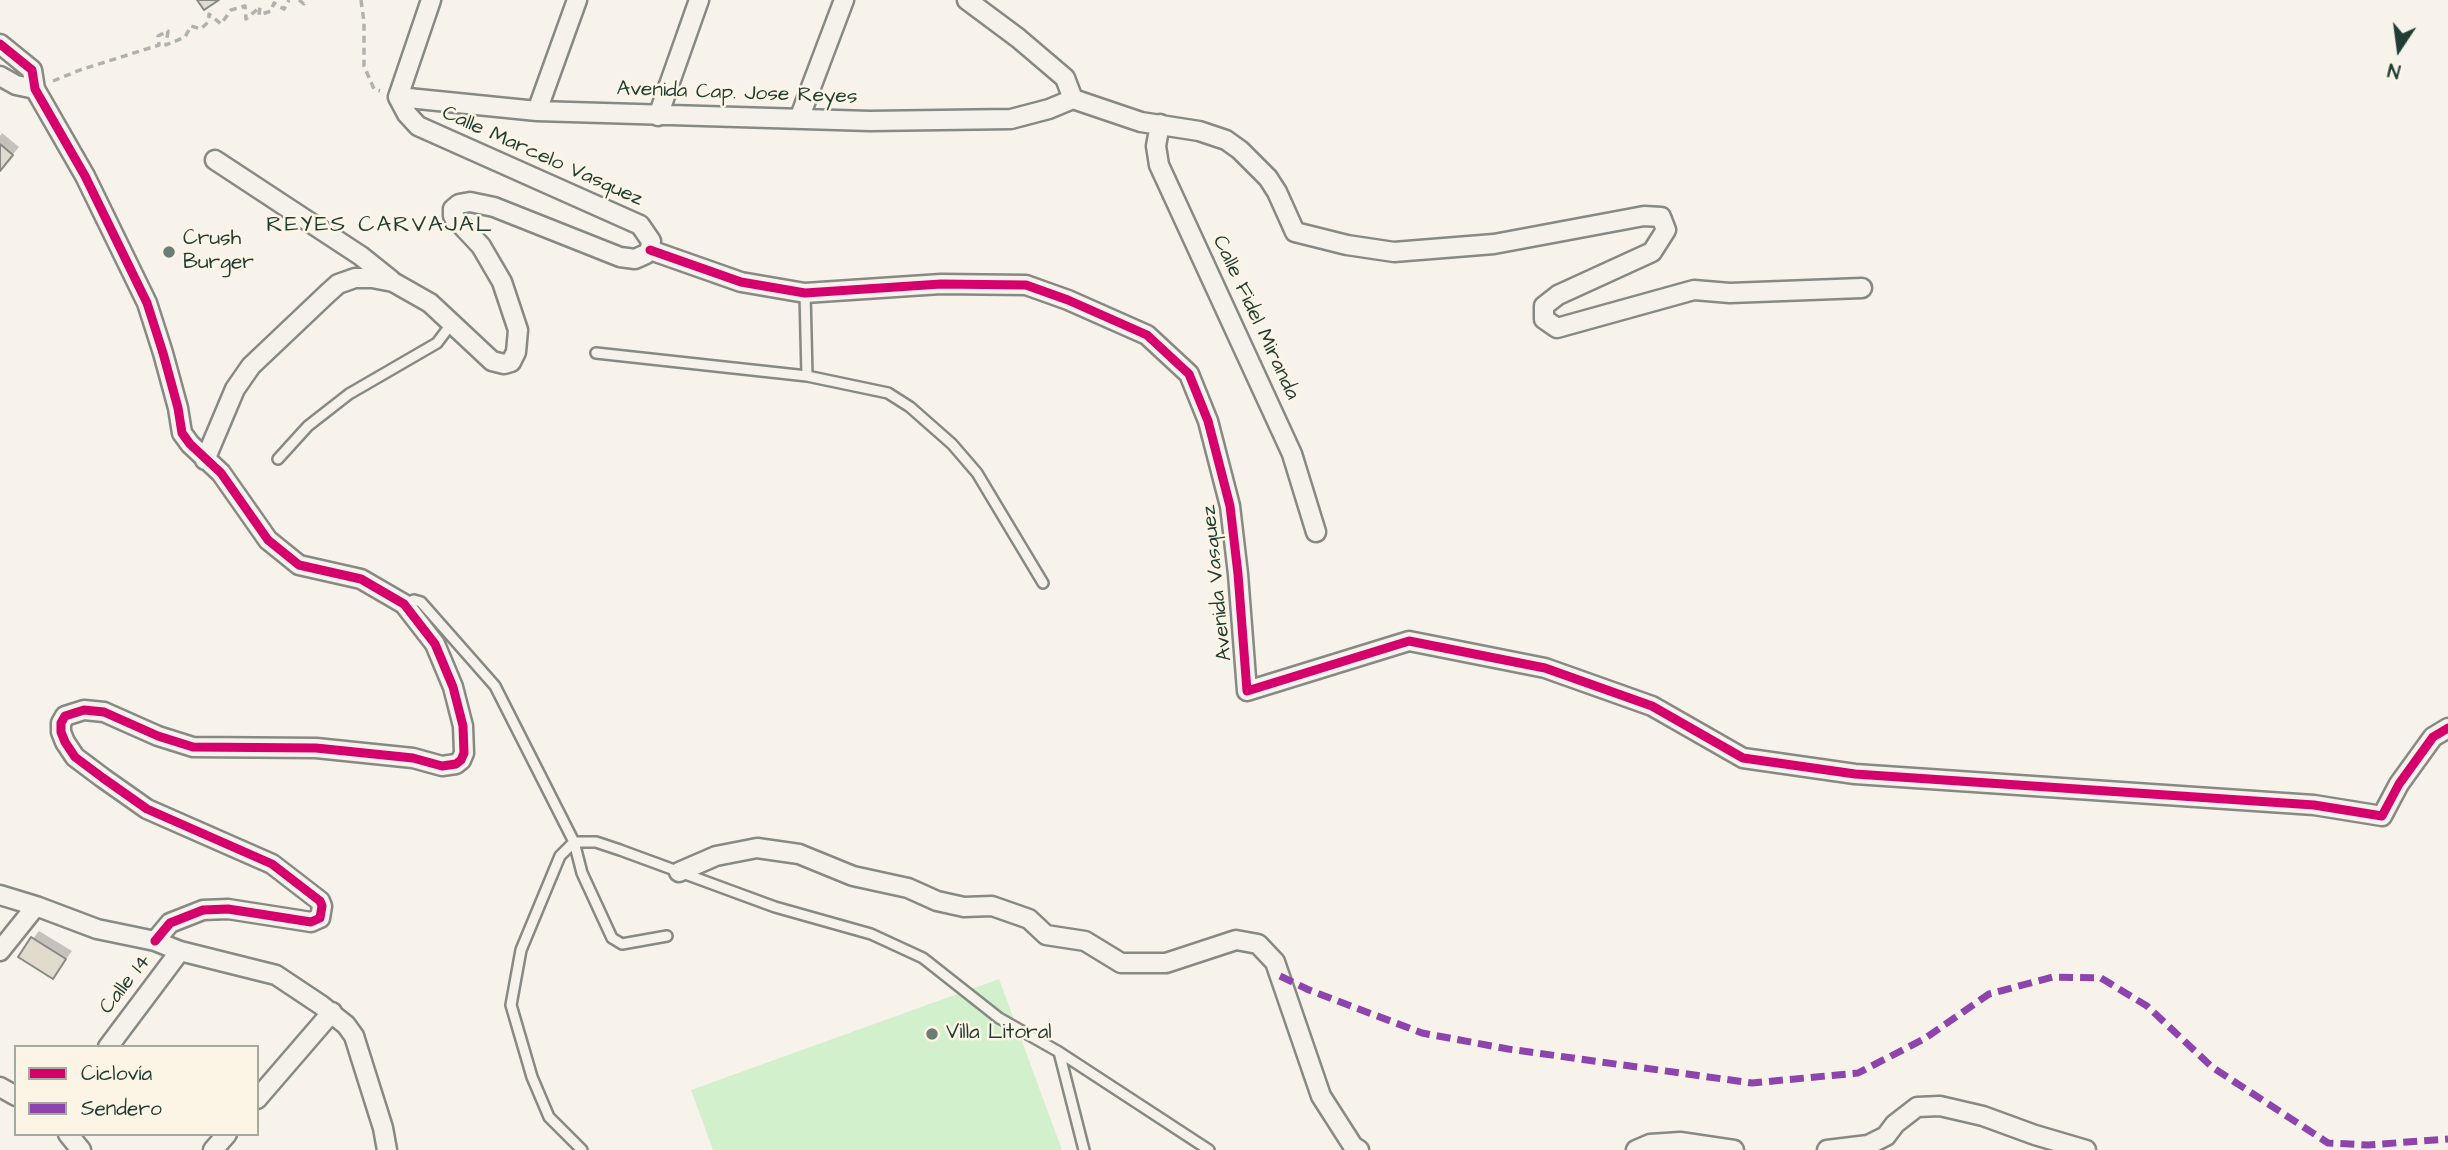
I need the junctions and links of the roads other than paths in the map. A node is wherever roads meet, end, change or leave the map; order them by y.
1 (431, 0) edge
2 (577, 0) edge
3 (699, 0) edge
4 (844, 0) edge
5 (967, 0) edge
6 (0, 44) edge
7 (0, 76) edge
8 (36, 89) junction
9 (398, 97) junction
10 (1073, 99) junction
11 (537, 111) junction
12 (658, 116) junction
13 (799, 118) junction
14 (1160, 124) junction
15 (215, 160) dead end
16 (650, 250) junction
17 (393, 282) junction
18 (1862, 288) dead end
19 (805, 293) junction
20 (452, 323) junction
21 (596, 352) dead end
22 (807, 376) junction
23 (278, 459) dead end
24 (205, 460) junction
25 (1316, 532) dead end
26 (1044, 583) dead end
27 (404, 604) junction
28 (2448, 728) edge
29 (574, 842) junction
30 (679, 872) junction
31 (0, 895) edge
32 (36, 906) junction
33 (667, 936) dead end
34 (155, 941) junction
35 (0, 951) edge
36 (180, 951) junction
37 (332, 1012) junction
38 (110, 1045) edge
39 (1059, 1052) junction
40 (259, 1097) edge
41 (70, 1136) edge
42 (225, 1136) edge
43 (81, 1150) edge
44 (213, 1150) edge
45 (387, 1150) edge
46 (582, 1150) edge
47 (1084, 1150) edge
48 (1209, 1150) edge
49 (1359, 1150) edge
50 (1636, 1150) edge
51 (1734, 1150) edge
52 (1827, 1150) edge
53 (2085, 1150) edge

1 - 9 street
2 - 11 street
3 - 12 street
4 - 13 street
5 - 10 street
6 - 8 street
7 - 8 street
8 - 24 street
9 - 11 street, Avenida Cap. Jose Reyes
9 - 16 street, Calle Marcelo Vasquez
10 - 13 street, Avenida Cap. Jose Reyes
10 - 14 street
11 - 12 street, Avenida Cap. Jose Reyes
12 - 13 street, Avenida Cap. Jose Reyes
14 - 18 street
14 - 25 street, Calle Fidel Miranda
15 - 17 street
16 - 19 street, Avenida Vasquez
16 - 20 street
17 - 20 street
17 - 24 street
19 - 22 lane
19 - 28 street, Avenida Vasquez
20 - 23 lane
21 - 22 lane
22 - 26 lane
24 - 27 street
27 - 29 lane
27 - 34 street
29 - 30 lane
29 - 33 lane
29 - 46 lane
30 - 39 lane
30 - 49 street
31 - 32 street
32 - 34 street
32 - 35 street
34 - 36 street
36 - 37 street
36 - 38 street, Calle 14
37 - 40 street
37 - 45 street
39 - 47 lane
39 - 48 lane
41 - 43 street
42 - 44 street
50 - 51 street
52 - 53 street

